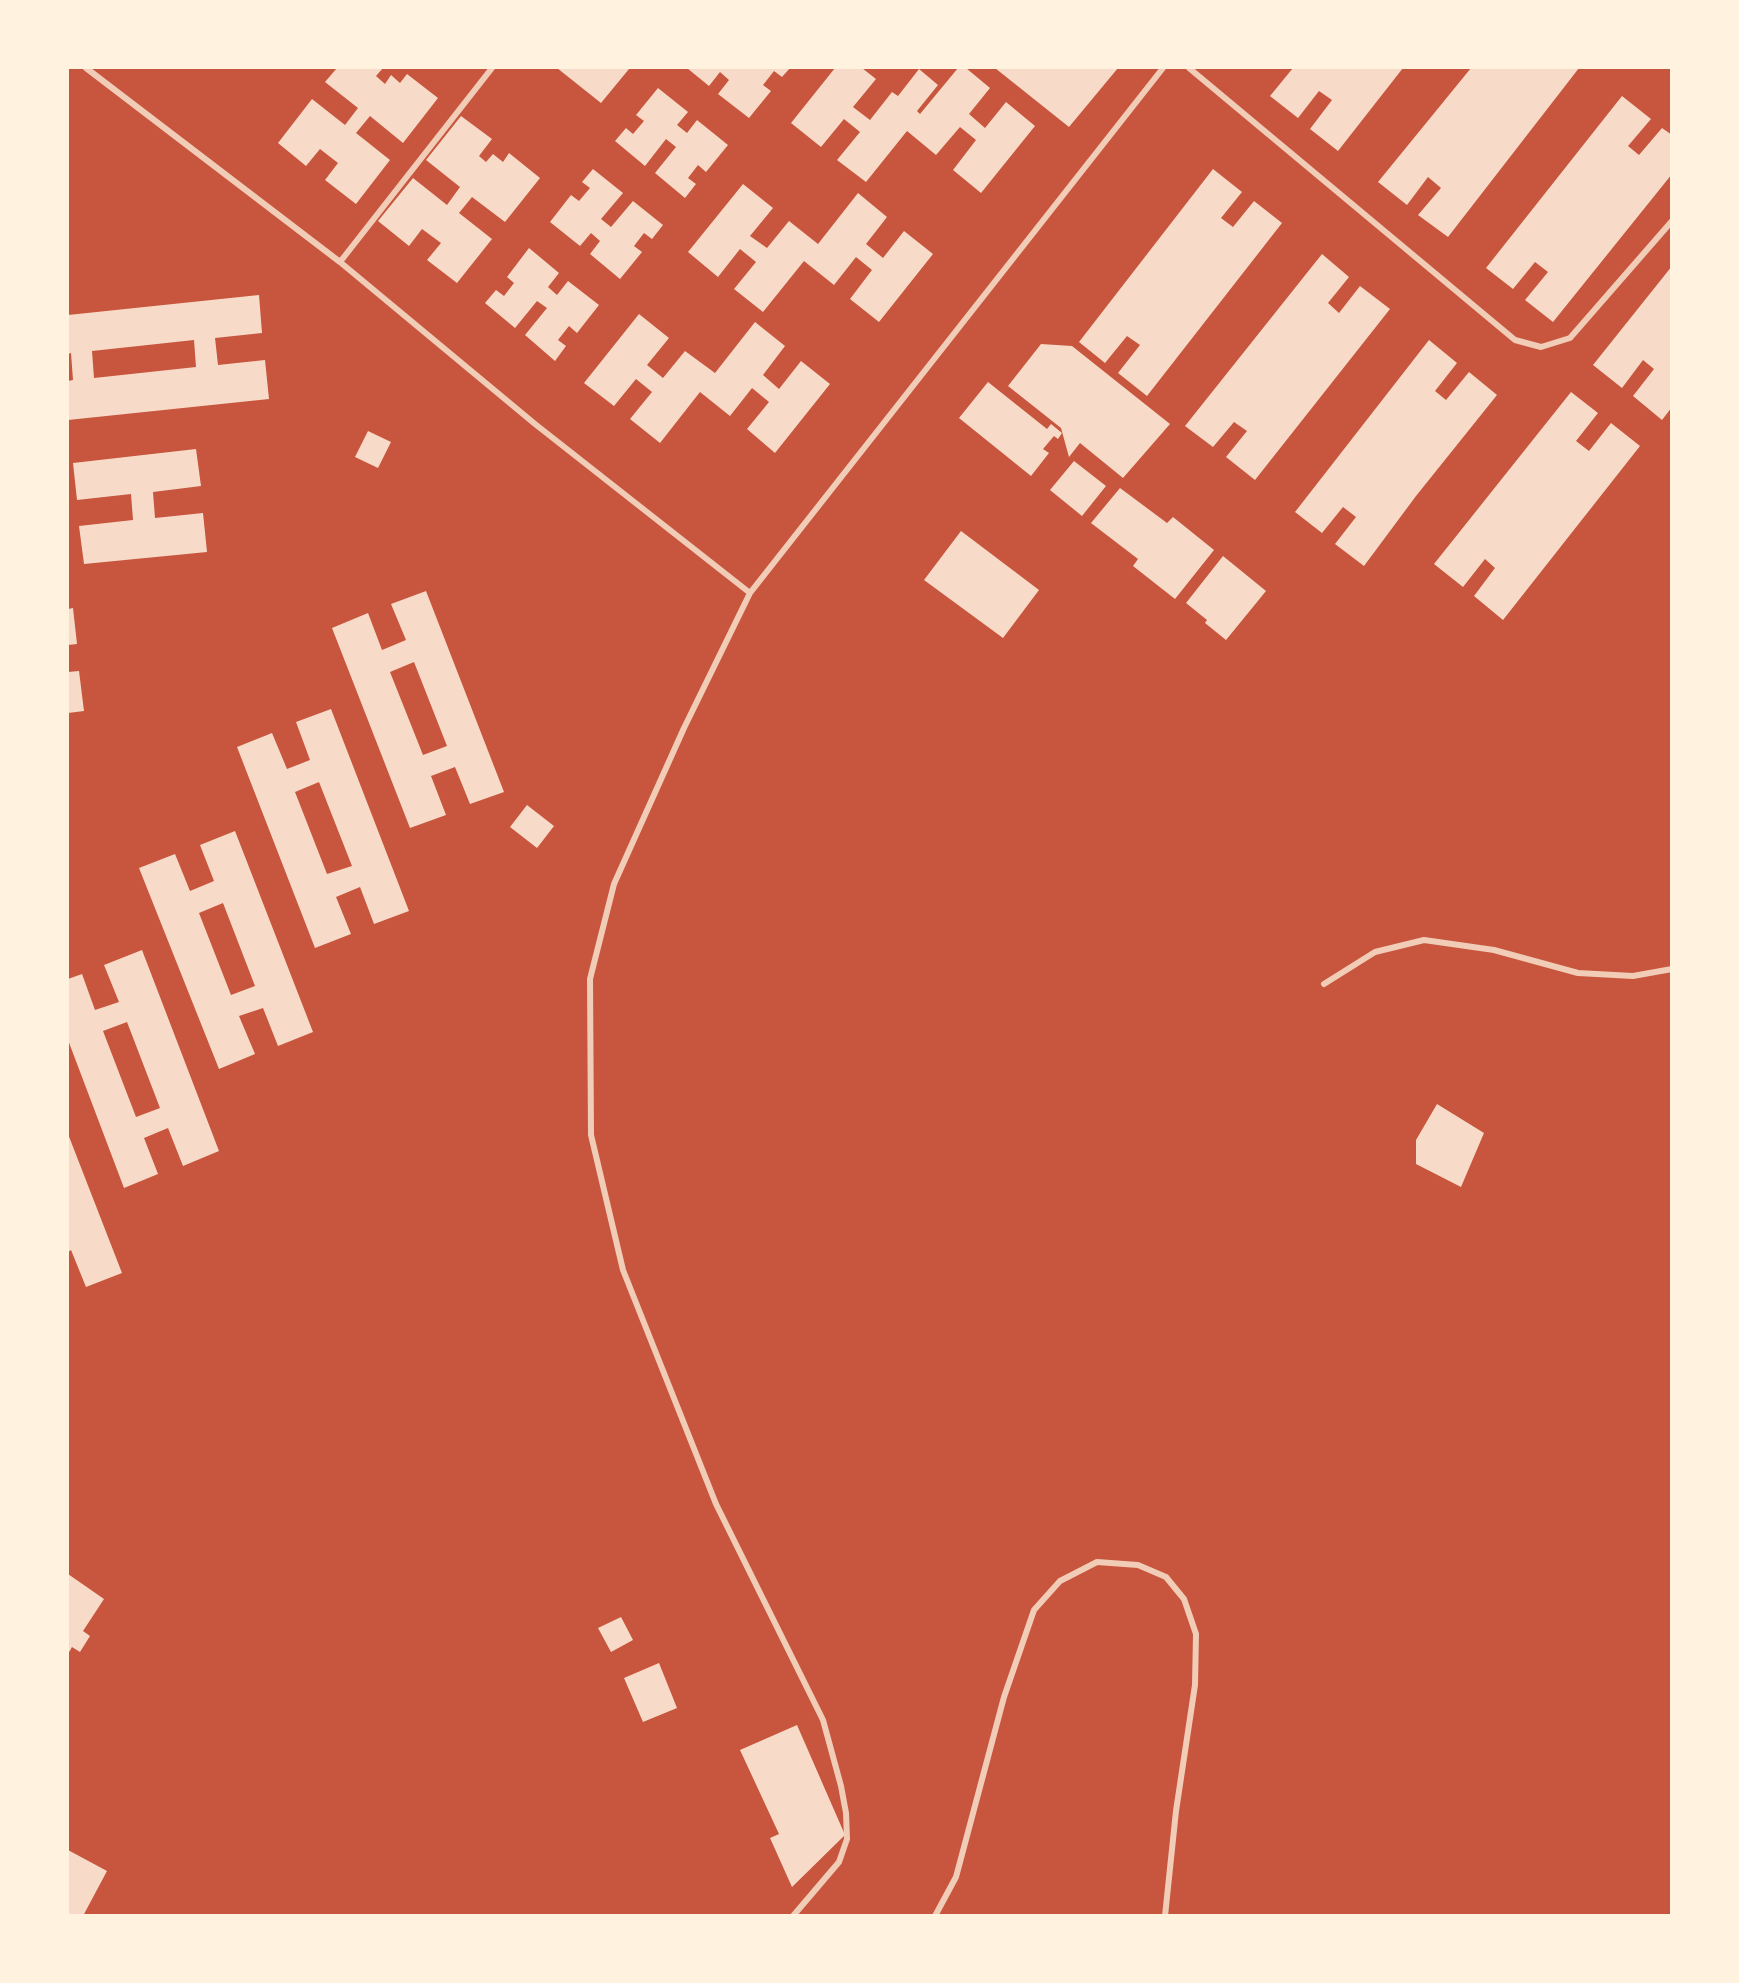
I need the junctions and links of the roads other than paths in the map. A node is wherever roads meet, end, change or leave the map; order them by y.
1 (86, 68) edge
2 (492, 68) edge
3 (1163, 68) edge
4 (1189, 68) edge
5 (1671, 221) edge
6 (340, 262) junction
7 (750, 593) junction
8 (1671, 969) edge
9 (1324, 984) dead end
10 (793, 1916) edge
11 (934, 1916) edge
12 (1165, 1916) edge

1 - 6 street
2 - 6 street
3 - 7 street
4 - 5 street
6 - 7 street
7 - 10 street
8 - 9 street
11 - 12 street

